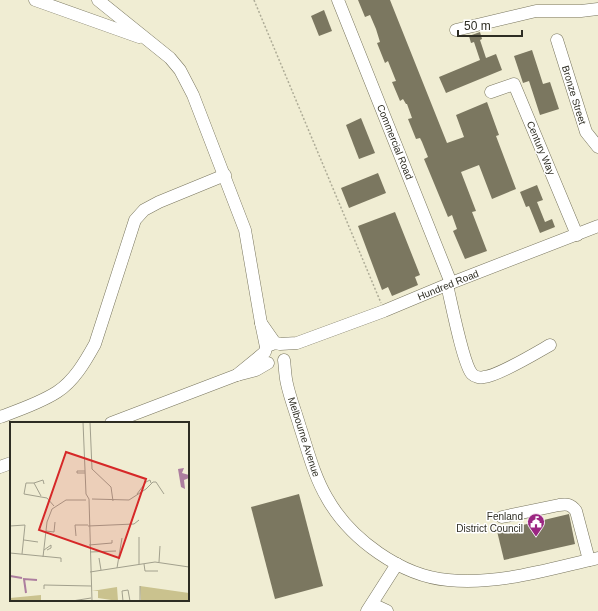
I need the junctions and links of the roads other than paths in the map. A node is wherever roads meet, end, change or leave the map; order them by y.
1 (35, 0) edge
2 (98, 0) edge
3 (338, 0) edge
4 (598, 10) edge
5 (456, 30) dead end
6 (148, 40) junction
7 (557, 40) dead end
8 (491, 92) dead end
9 (598, 147) edge
10 (225, 175) junction
11 (598, 226) edge
12 (576, 235) junction
13 (449, 284) junction
14 (550, 345) dead end
15 (275, 353) junction
16 (0, 417) edge
17 (115, 422) edge
18 (10, 463) edge
19 (0, 467) edge
20 (502, 517) dead end
21 (593, 559) edge
22 (397, 564) junction
23 (370, 607) edge
24 (387, 611) edge

1 - 6 street
2 - 6 street, Melbourne Avenue
3 - 13 street, Commercial Road
4 - 5 street
6 - 10 street, Melbourne Avenue
7 - 9 street, Bronze Street
8 - 12 street, Century Way
10 - 15 street, Melbourne Avenue
10 - 16 street
11 - 12 street, Hundred Road
12 - 13 street, Hundred Road
13 - 14 street, Commercial Road
13 - 15 street, Hundred Road
15 - 17 street, Hundred Road
15 - 22 street, Melbourne Avenue
18 - 19 street
20 - 21 street
21 - 22 street, Melbourne Avenue
22 - 23 street
23 - 24 street

